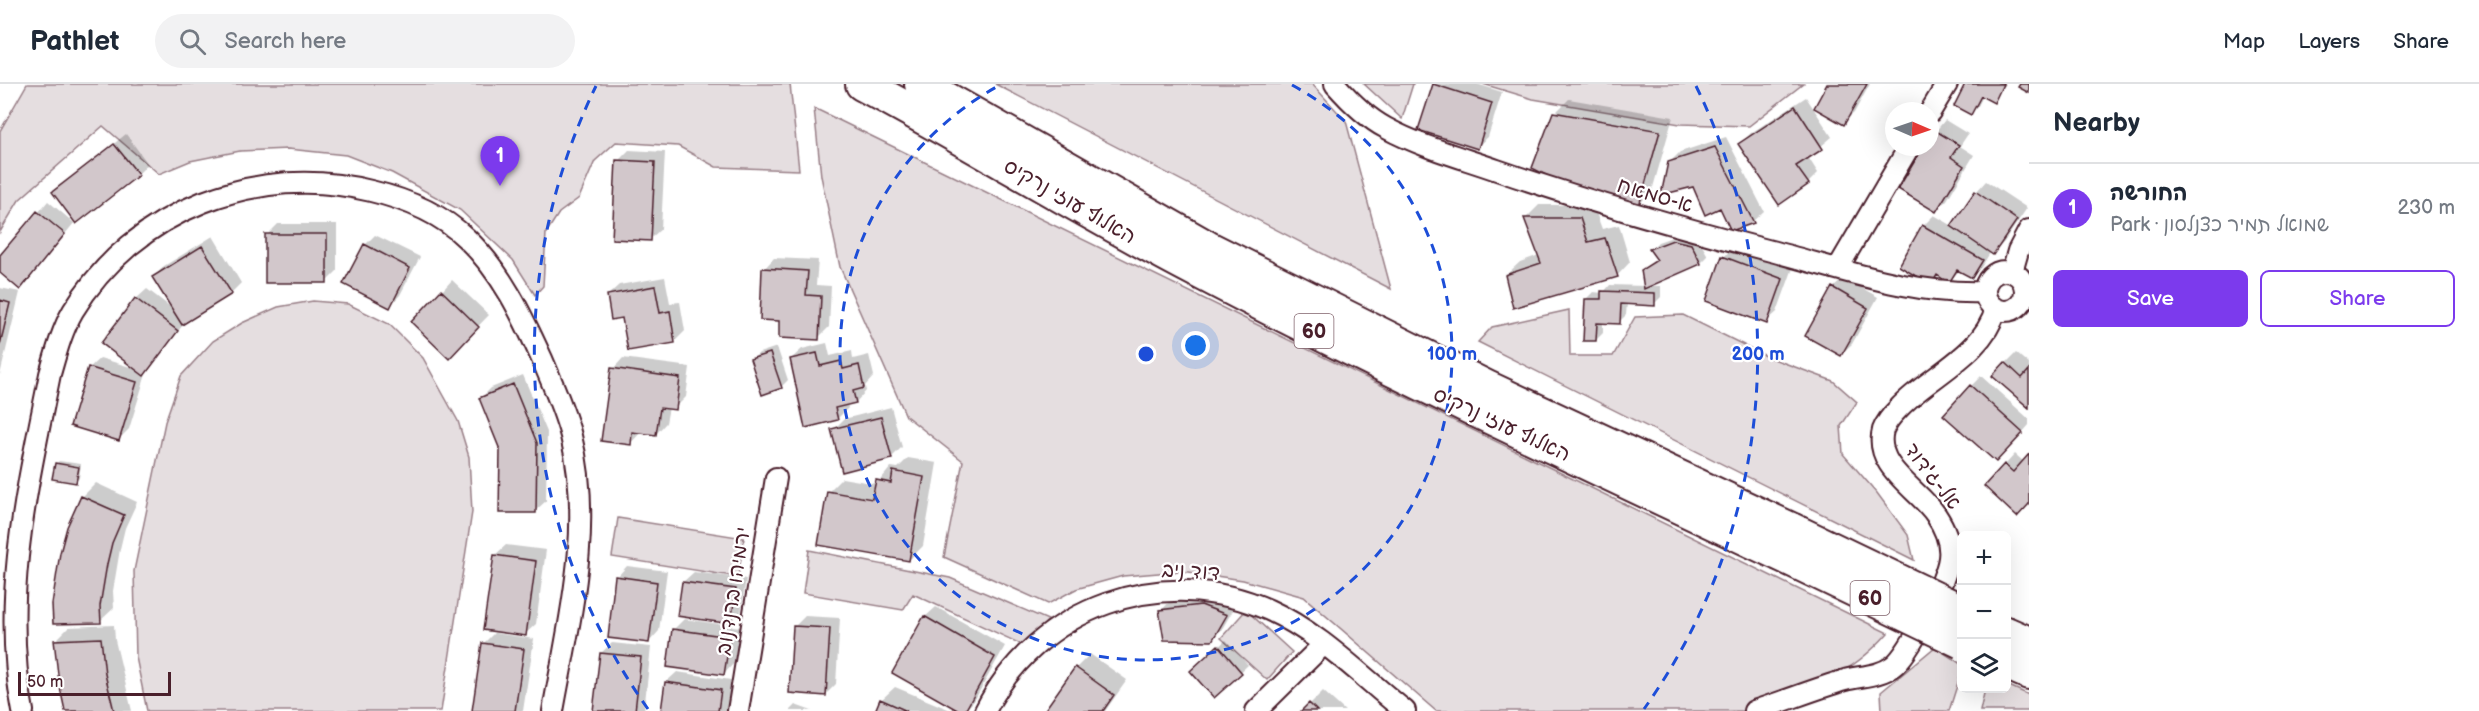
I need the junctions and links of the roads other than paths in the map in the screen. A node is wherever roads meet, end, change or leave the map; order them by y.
1 (862, 84) edge
2 (921, 84) edge
3 (1335, 84) edge
4 (1947, 84) edge
5 (1936, 102) edge
6 (1904, 156) edge
7 (2029, 230) edge
8 (1838, 268) junction
9 (2012, 272) junction
10 (2027, 291) edge
11 (1985, 292) junction
12 (1996, 309) junction
13 (776, 478) dead end
14 (1785, 541) junction
15 (1957, 609) edge
16 (1957, 639) edge
17 (2015, 644) edge
18 (1323, 645) junction
19 (2029, 673) edge
20 (23, 711) edge
21 (553, 711) edge
22 (738, 711) edge
23 (985, 711) edge
24 (1256, 711) edge
25 (1405, 711) edge
26 (1754, 711) edge

1 - 14 highway, האלוף עוזי נרקיס / 60
2 - 14 highway, האלוף עוזי נרקיס / 60
3 - 8 street, א-סמאח
4 - 5 street
6 - 8 street
7 - 9 street
8 - 11 street, א-סמאח
9 - 10 street
9 - 11 street
10 - 12 street
11 - 12 street
12 - 26 street, אל-ג'דוד
13 - 22 street, ירמיהו ברנדנוב
14 - 15 highway, האלוף עוזי נרקיס / 60, bridge
14 - 16 highway, האלוף עוזי נרקיס / 60, bridge
17 - 19 highway
18 - 23 street, דוד ניב
18 - 24 street
18 - 25 street, דוד ניב
20 - 21 street

